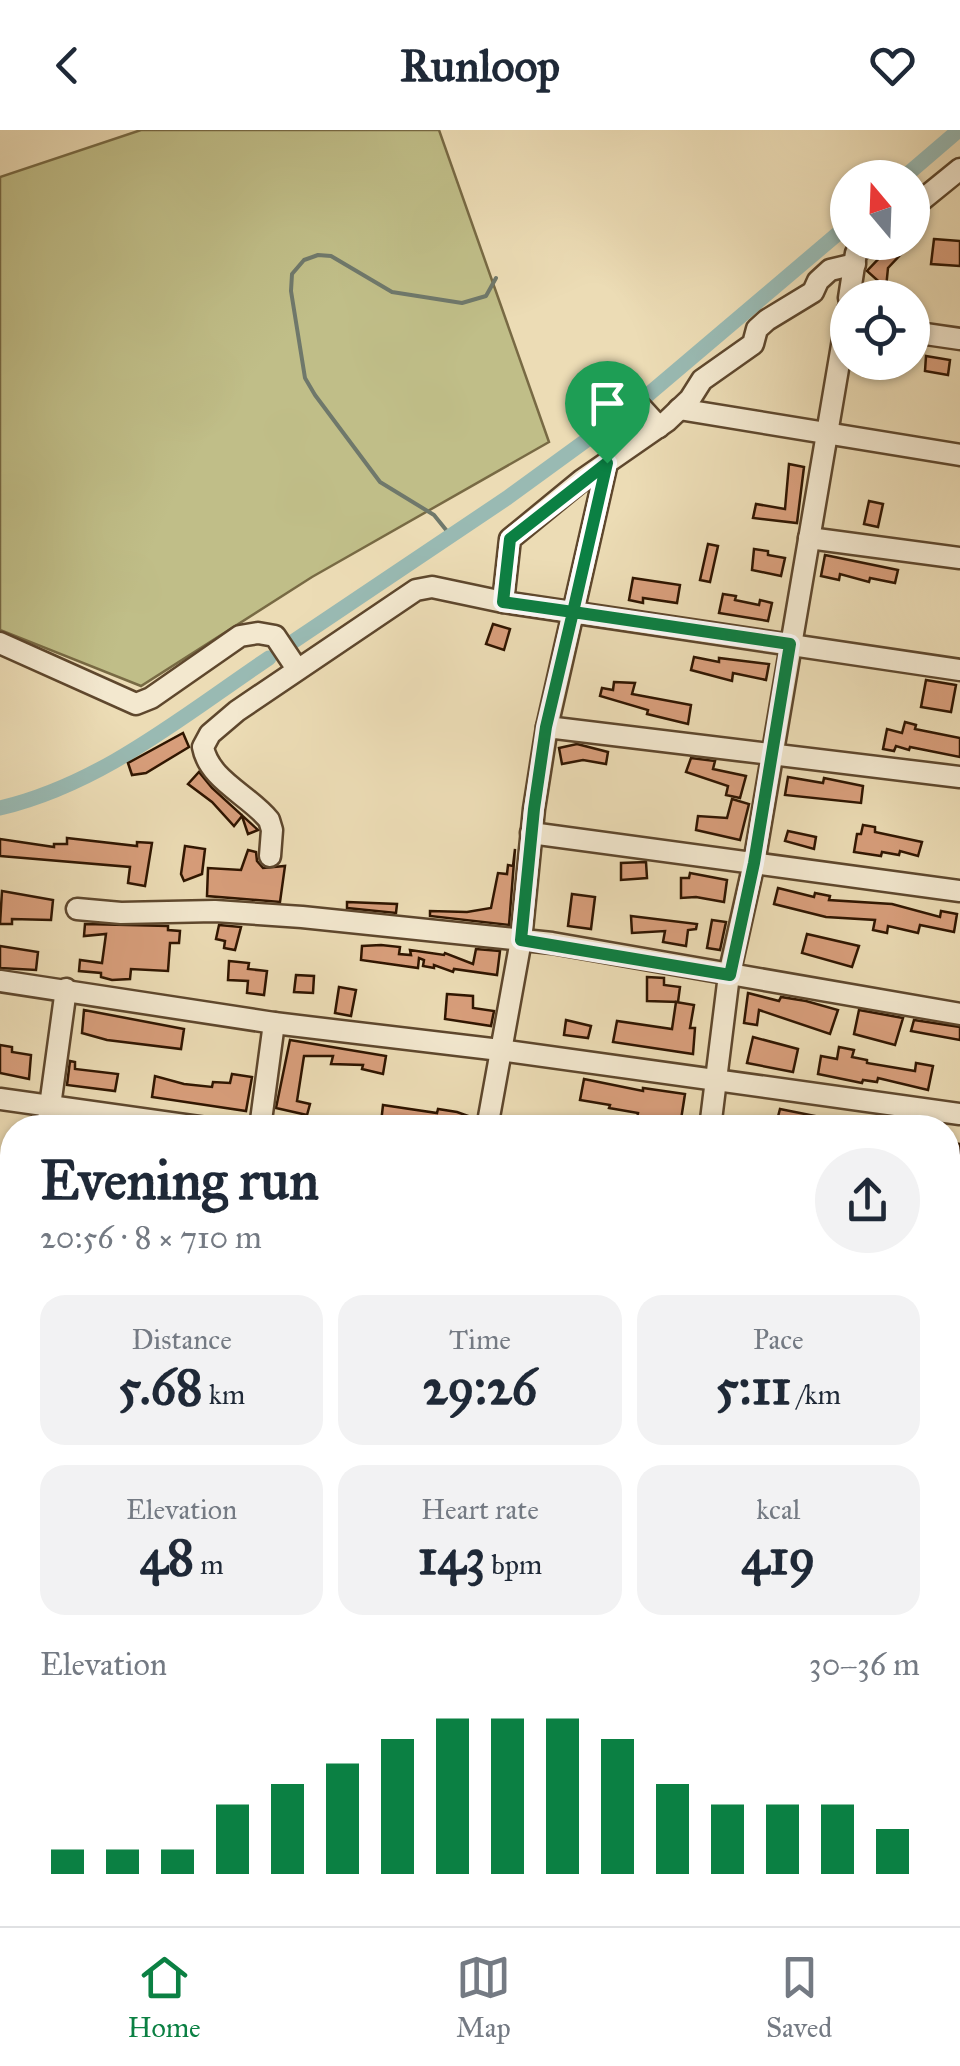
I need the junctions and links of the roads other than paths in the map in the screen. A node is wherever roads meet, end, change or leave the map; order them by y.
1 (960, 170) edge
2 (930, 194) edge
3 (855, 260) edge
4 (855, 264) junction
5 (853, 280) edge
6 (930, 334) edge
7 (960, 338) edge
8 (837, 380) edge
9 (627, 392) dead end
10 (679, 410) junction
11 (654, 422) junction
12 (828, 433) junction
13 (960, 455) edge
14 (607, 463) junction
15 (809, 538) junction
16 (960, 558) edge
17 (503, 602) junction
18 (573, 612) junction
19 (0, 643) edge
20 (790, 644) junction
21 (297, 669) junction
22 (960, 670) edge
23 (546, 727) junction
24 (770, 753) junction
25 (960, 777) edge
26 (531, 833) junction
27 (270, 856) dead end
28 (754, 863) junction
29 (960, 892) edge
30 (77, 909) dead end
31 (521, 940) junction
32 (730, 975) junction
33 (0, 981) edge
34 (66, 989) junction
35 (960, 1014) edge
36 (274, 1023) junction
37 (500, 1050) junction
38 (717, 1080) junction
39 (0, 1100) edge
40 (960, 1114) edge
41 (43, 1115) edge
42 (49, 1115) edge
43 (262, 1115) edge
44 (489, 1115) edge
45 (712, 1115) edge

1 - 2 street
3 - 4 street
4 - 5 street
4 - 10 street
6 - 7 street
8 - 12 street
9 - 11 street
10 - 11 street
10 - 12 street
11 - 14 street
12 - 13 street
12 - 15 street
14 - 17 street
14 - 18 street
15 - 16 street
15 - 20 street
17 - 18 street
17 - 21 street
18 - 20 street
18 - 23 street
19 - 21 street
20 - 22 street
20 - 24 street
21 - 27 street
23 - 24 street
23 - 26 street
24 - 25 street
24 - 28 street
26 - 28 street
26 - 31 street
28 - 29 street
28 - 32 street
30 - 31 street
31 - 32 street
31 - 37 street
32 - 35 street
32 - 38 street
33 - 34 street
34 - 36 street
34 - 42 street
36 - 37 street
36 - 43 street
37 - 38 street
37 - 44 street
38 - 40 street
38 - 45 street
39 - 41 street

